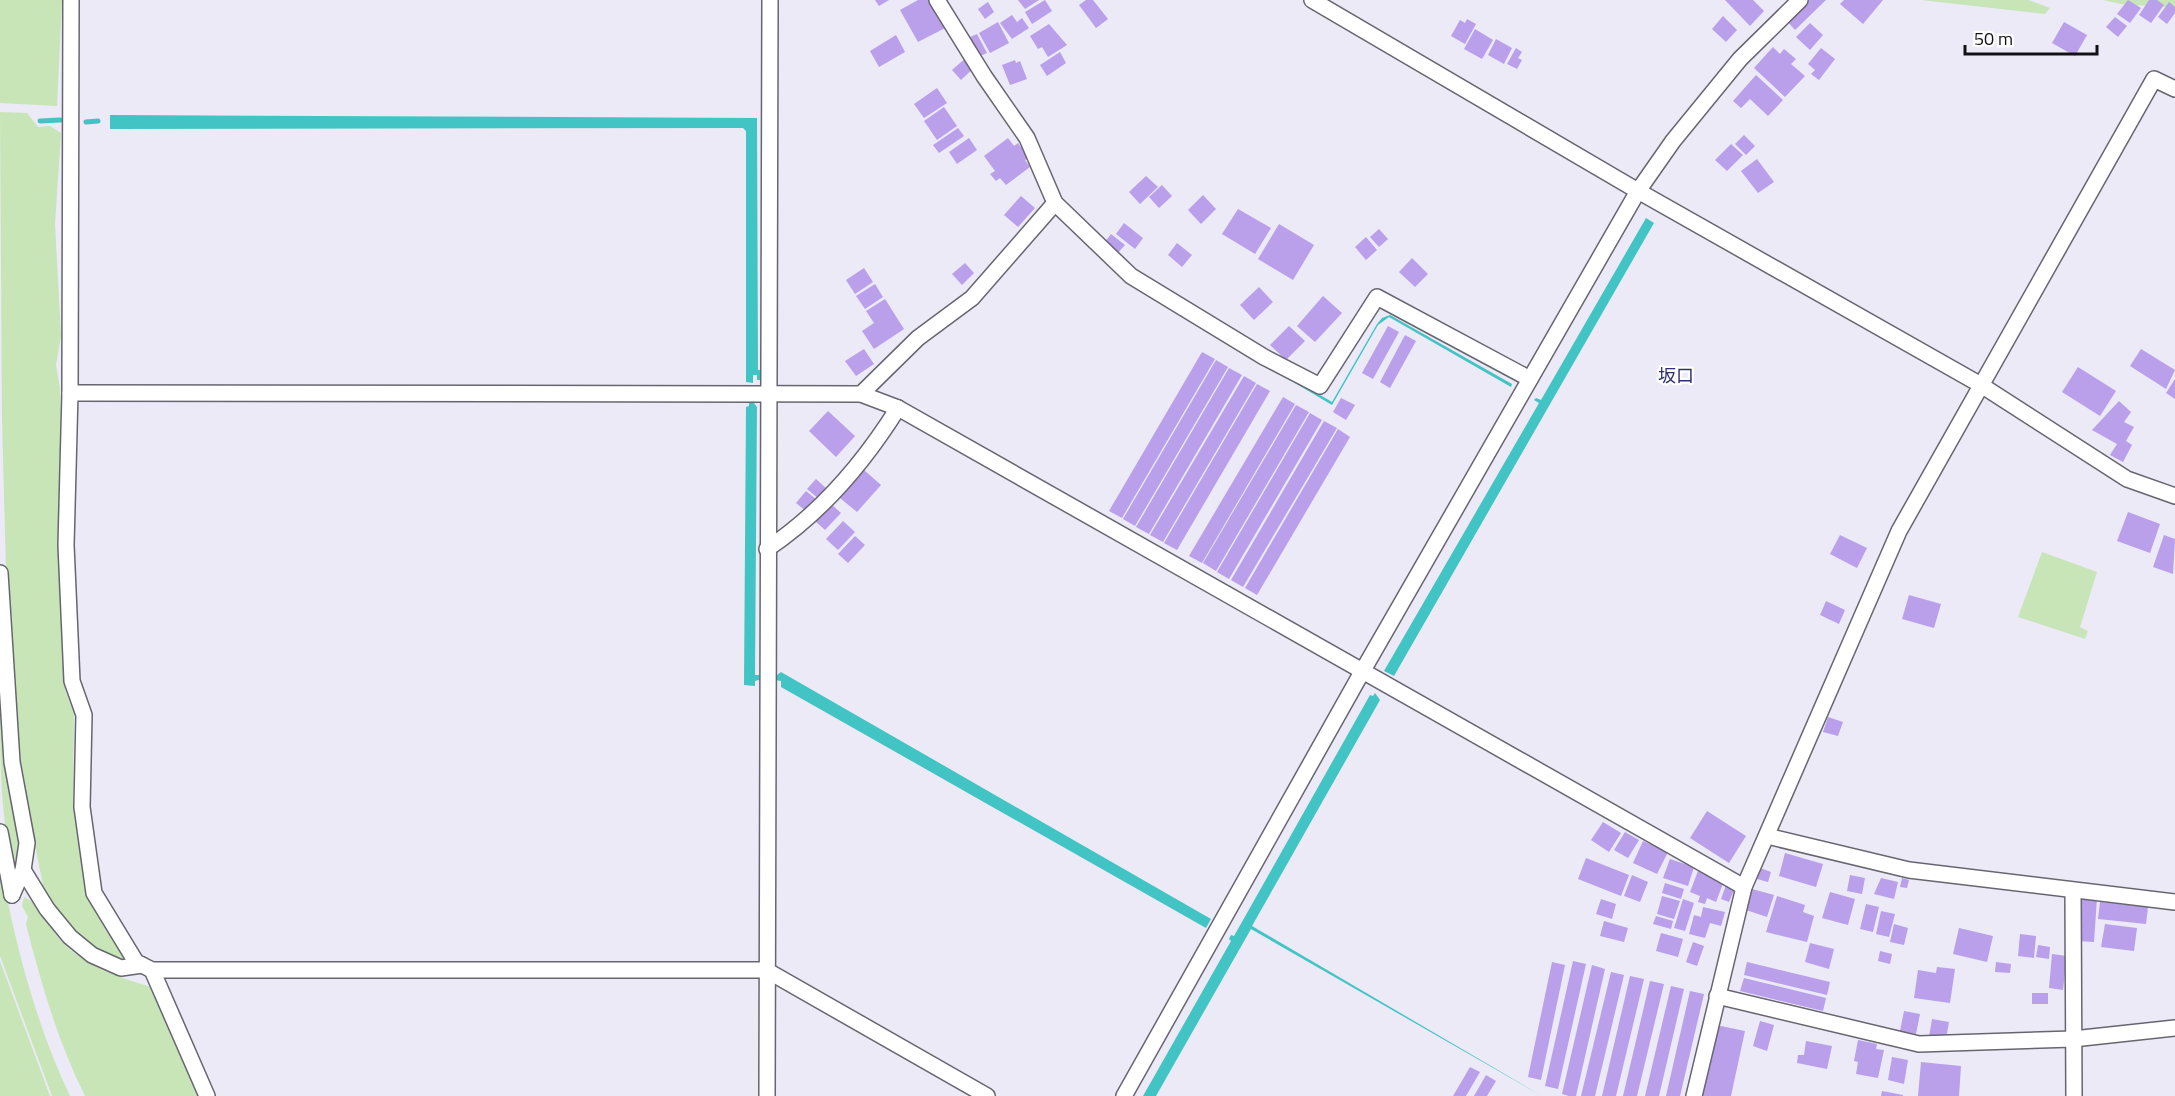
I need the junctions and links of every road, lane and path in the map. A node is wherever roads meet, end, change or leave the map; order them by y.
1 (71, 0) edge
2 (770, 0) edge
3 (937, 0) edge
4 (1312, 0) edge
5 (1800, 0) edge
6 (2175, 89) edge
7 (1638, 191) junction
8 (1055, 203) junction
9 (1530, 379) junction
10 (1981, 385) junction
11 (768, 392) junction
12 (70, 393) junction
13 (861, 394) junction
14 (898, 408) junction
15 (2175, 496) edge
16 (766, 549) junction
17 (0, 573) edge
18 (1362, 672) junction
19 (0, 832) edge
20 (1767, 836) junction
21 (23, 870) junction
22 (1744, 887) junction
23 (2073, 891) junction
24 (2175, 902) edge
25 (147, 968) junction
26 (766, 970) junction
27 (1717, 996) junction
28 (2175, 1028) edge
29 (2073, 1039) junction
30 (207, 1096) edge
31 (767, 1096) edge
32 (987, 1096) edge
33 (1124, 1096) edge
34 (1694, 1096) edge
35 (2074, 1096) edge

1 - 12 street
2 - 11 street
3 - 8 street
4 - 7 street
5 - 7 street
6 - 10 street
7 - 9 street
7 - 10 street
8 - 9 street
8 - 13 street
9 - 18 street
10 - 15 street
10 - 20 street
11 - 12 street
11 - 13 street
11 - 16 street
12 - 25 street
13 - 14 street
14 - 16 street
14 - 18 street
16 - 26 street
17 - 21 street
18 - 22 street
18 - 33 street
19 - 21 street
20 - 22 street
20 - 23 street
21 - 25 street
22 - 27 street
23 - 24 street
23 - 29 street
25 - 26 street
25 - 30 street
26 - 31 street
26 - 32 street
27 - 29 street
27 - 34 street
28 - 29 street
29 - 35 street

